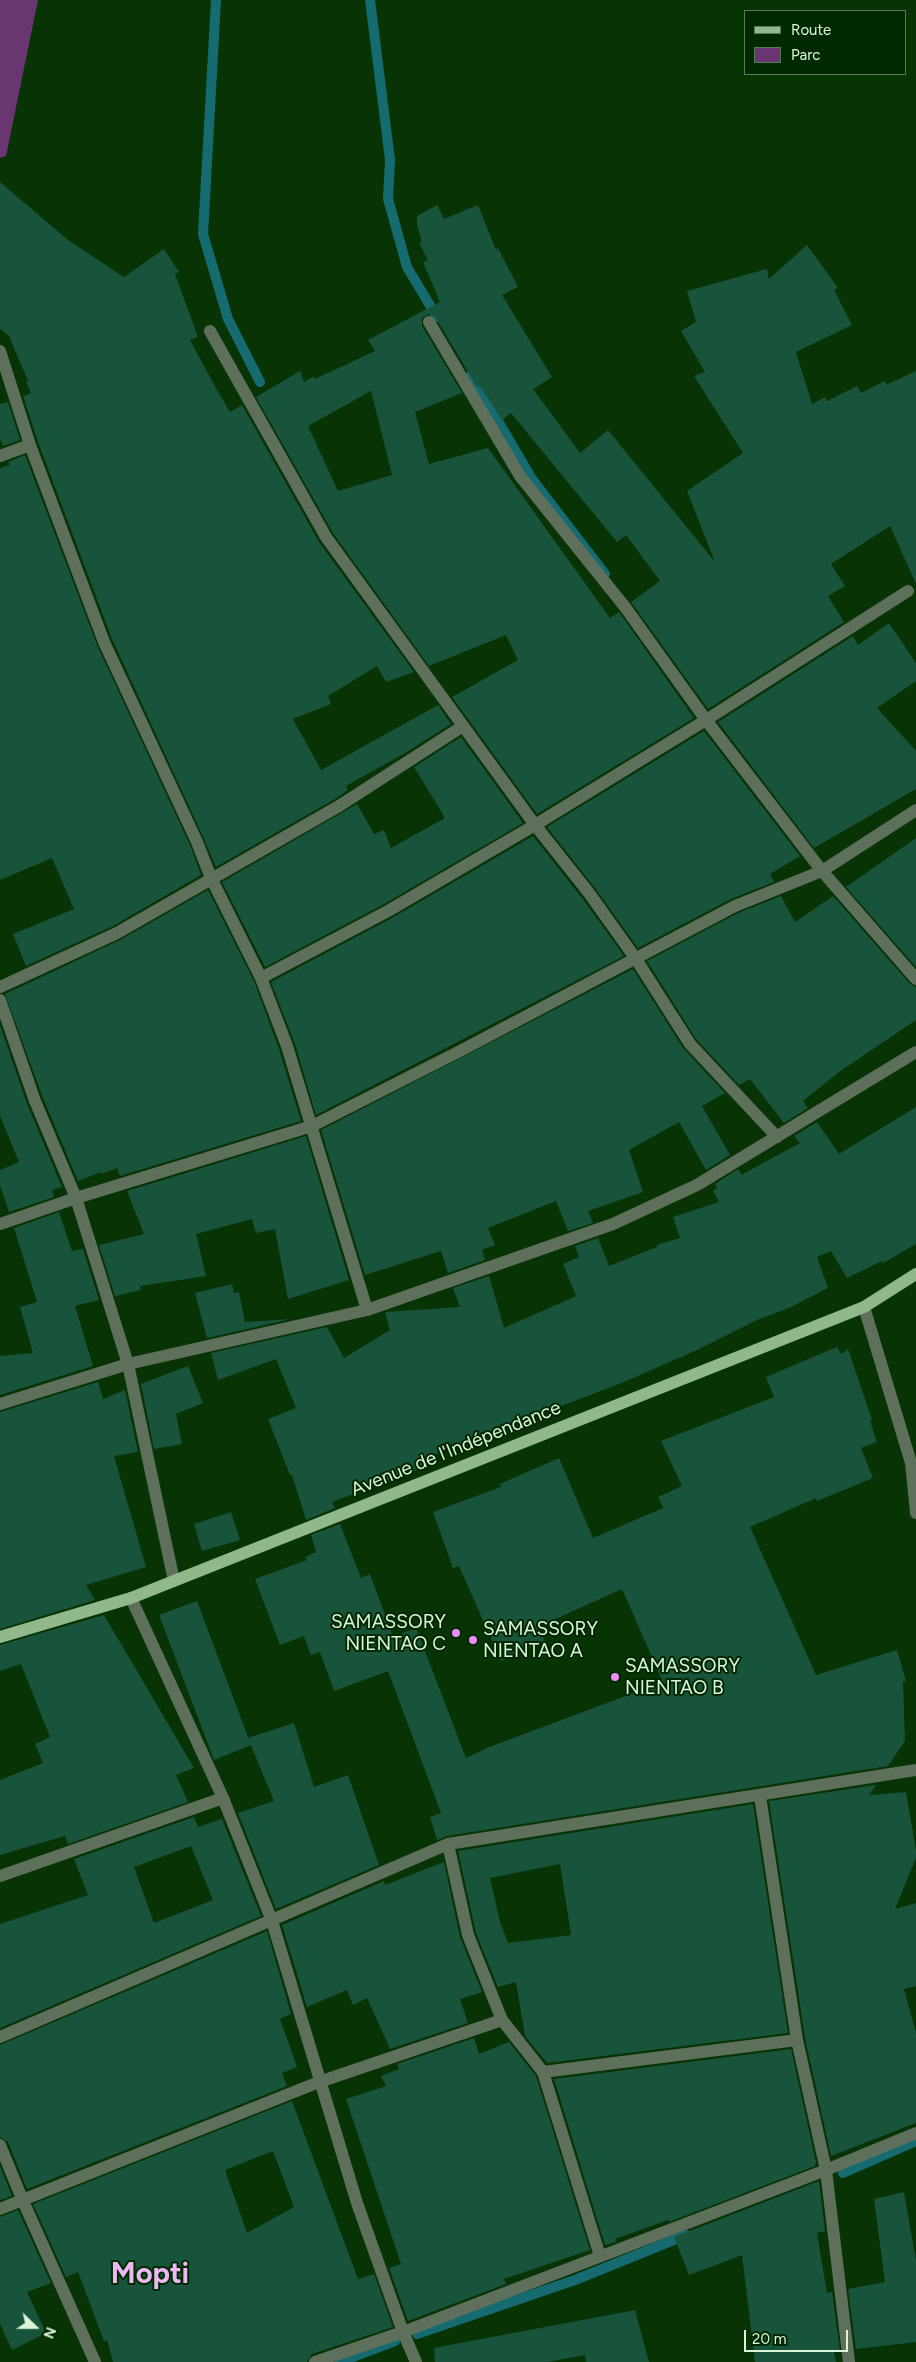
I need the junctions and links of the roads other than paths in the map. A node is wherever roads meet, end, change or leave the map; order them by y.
1 (429, 322) dead end
2 (210, 331) dead end
3 (0, 351) edge
4 (30, 445) junction
5 (0, 456) edge
6 (908, 591) dead end
7 (706, 720) junction
8 (463, 726) junction
9 (916, 810) edge
10 (535, 825) junction
11 (822, 871) junction
12 (211, 878) junction
13 (636, 959) junction
14 (261, 978) junction
15 (916, 979) edge
16 (0, 987) edge
17 (0, 1000) edge
18 (916, 1052) edge
19 (312, 1126) junction
20 (777, 1137) junction
21 (76, 1198) junction
22 (0, 1224) edge
23 (916, 1274) edge
24 (864, 1307) junction
25 (366, 1310) junction
26 (128, 1364) junction
27 (0, 1404) edge
28 (913, 1461) edge
29 (916, 1513) edge
30 (174, 1581) junction
31 (131, 1598) junction
32 (0, 1637) edge
33 (916, 1770) edge
34 (760, 1796) junction
35 (223, 1798) junction
36 (448, 1844) junction
37 (0, 1876) edge
38 (272, 1921) junction
39 (502, 2020) junction
40 (0, 2037) edge
41 (797, 2040) junction
42 (542, 2072) junction
43 (319, 2082) junction
44 (916, 2133) edge
45 (0, 2145) edge
46 (826, 2170) junction
47 (22, 2201) junction
48 (0, 2210) edge
49 (600, 2256) junction
50 (403, 2332) junction
51 (95, 2362) edge
52 (315, 2362) edge
53 (416, 2362) edge
54 (849, 2362) edge

1 - 7 street
2 - 8 street
3 - 4 street
4 - 5 street
4 - 12 street
6 - 7 street
7 - 10 street
7 - 11 street
8 - 10 street
8 - 12 street
9 - 11 street
10 - 13 street
10 - 14 street
11 - 13 street
11 - 15 street
12 - 14 street
12 - 16 street
13 - 19 street
13 - 20 street
14 - 19 street
17 - 21 street
18 - 20 street
19 - 21 street
19 - 25 street
20 - 25 street
21 - 22 street
21 - 26 street
23 - 24 main road, Avenue de l'Indépendance
24 - 28 street
24 - 30 main road, Avenue de l'Indépendance
25 - 26 street
26 - 27 street
26 - 30 street
28 - 29 street
30 - 31 main road, Avenue de l'Indépendance
31 - 32 main road, Avenue de l'Indépendance
31 - 35 street
33 - 34 street
34 - 36 street
34 - 41 street
35 - 37 street
35 - 38 street
36 - 38 street
36 - 39 street
38 - 40 street
38 - 43 street
39 - 42 street
39 - 43 street
41 - 42 street
41 - 46 street
42 - 49 street
43 - 47 street
43 - 50 street
44 - 46 street
45 - 47 street
46 - 49 street
46 - 54 street
47 - 48 street
47 - 51 street
49 - 50 street
50 - 52 street
50 - 53 street

